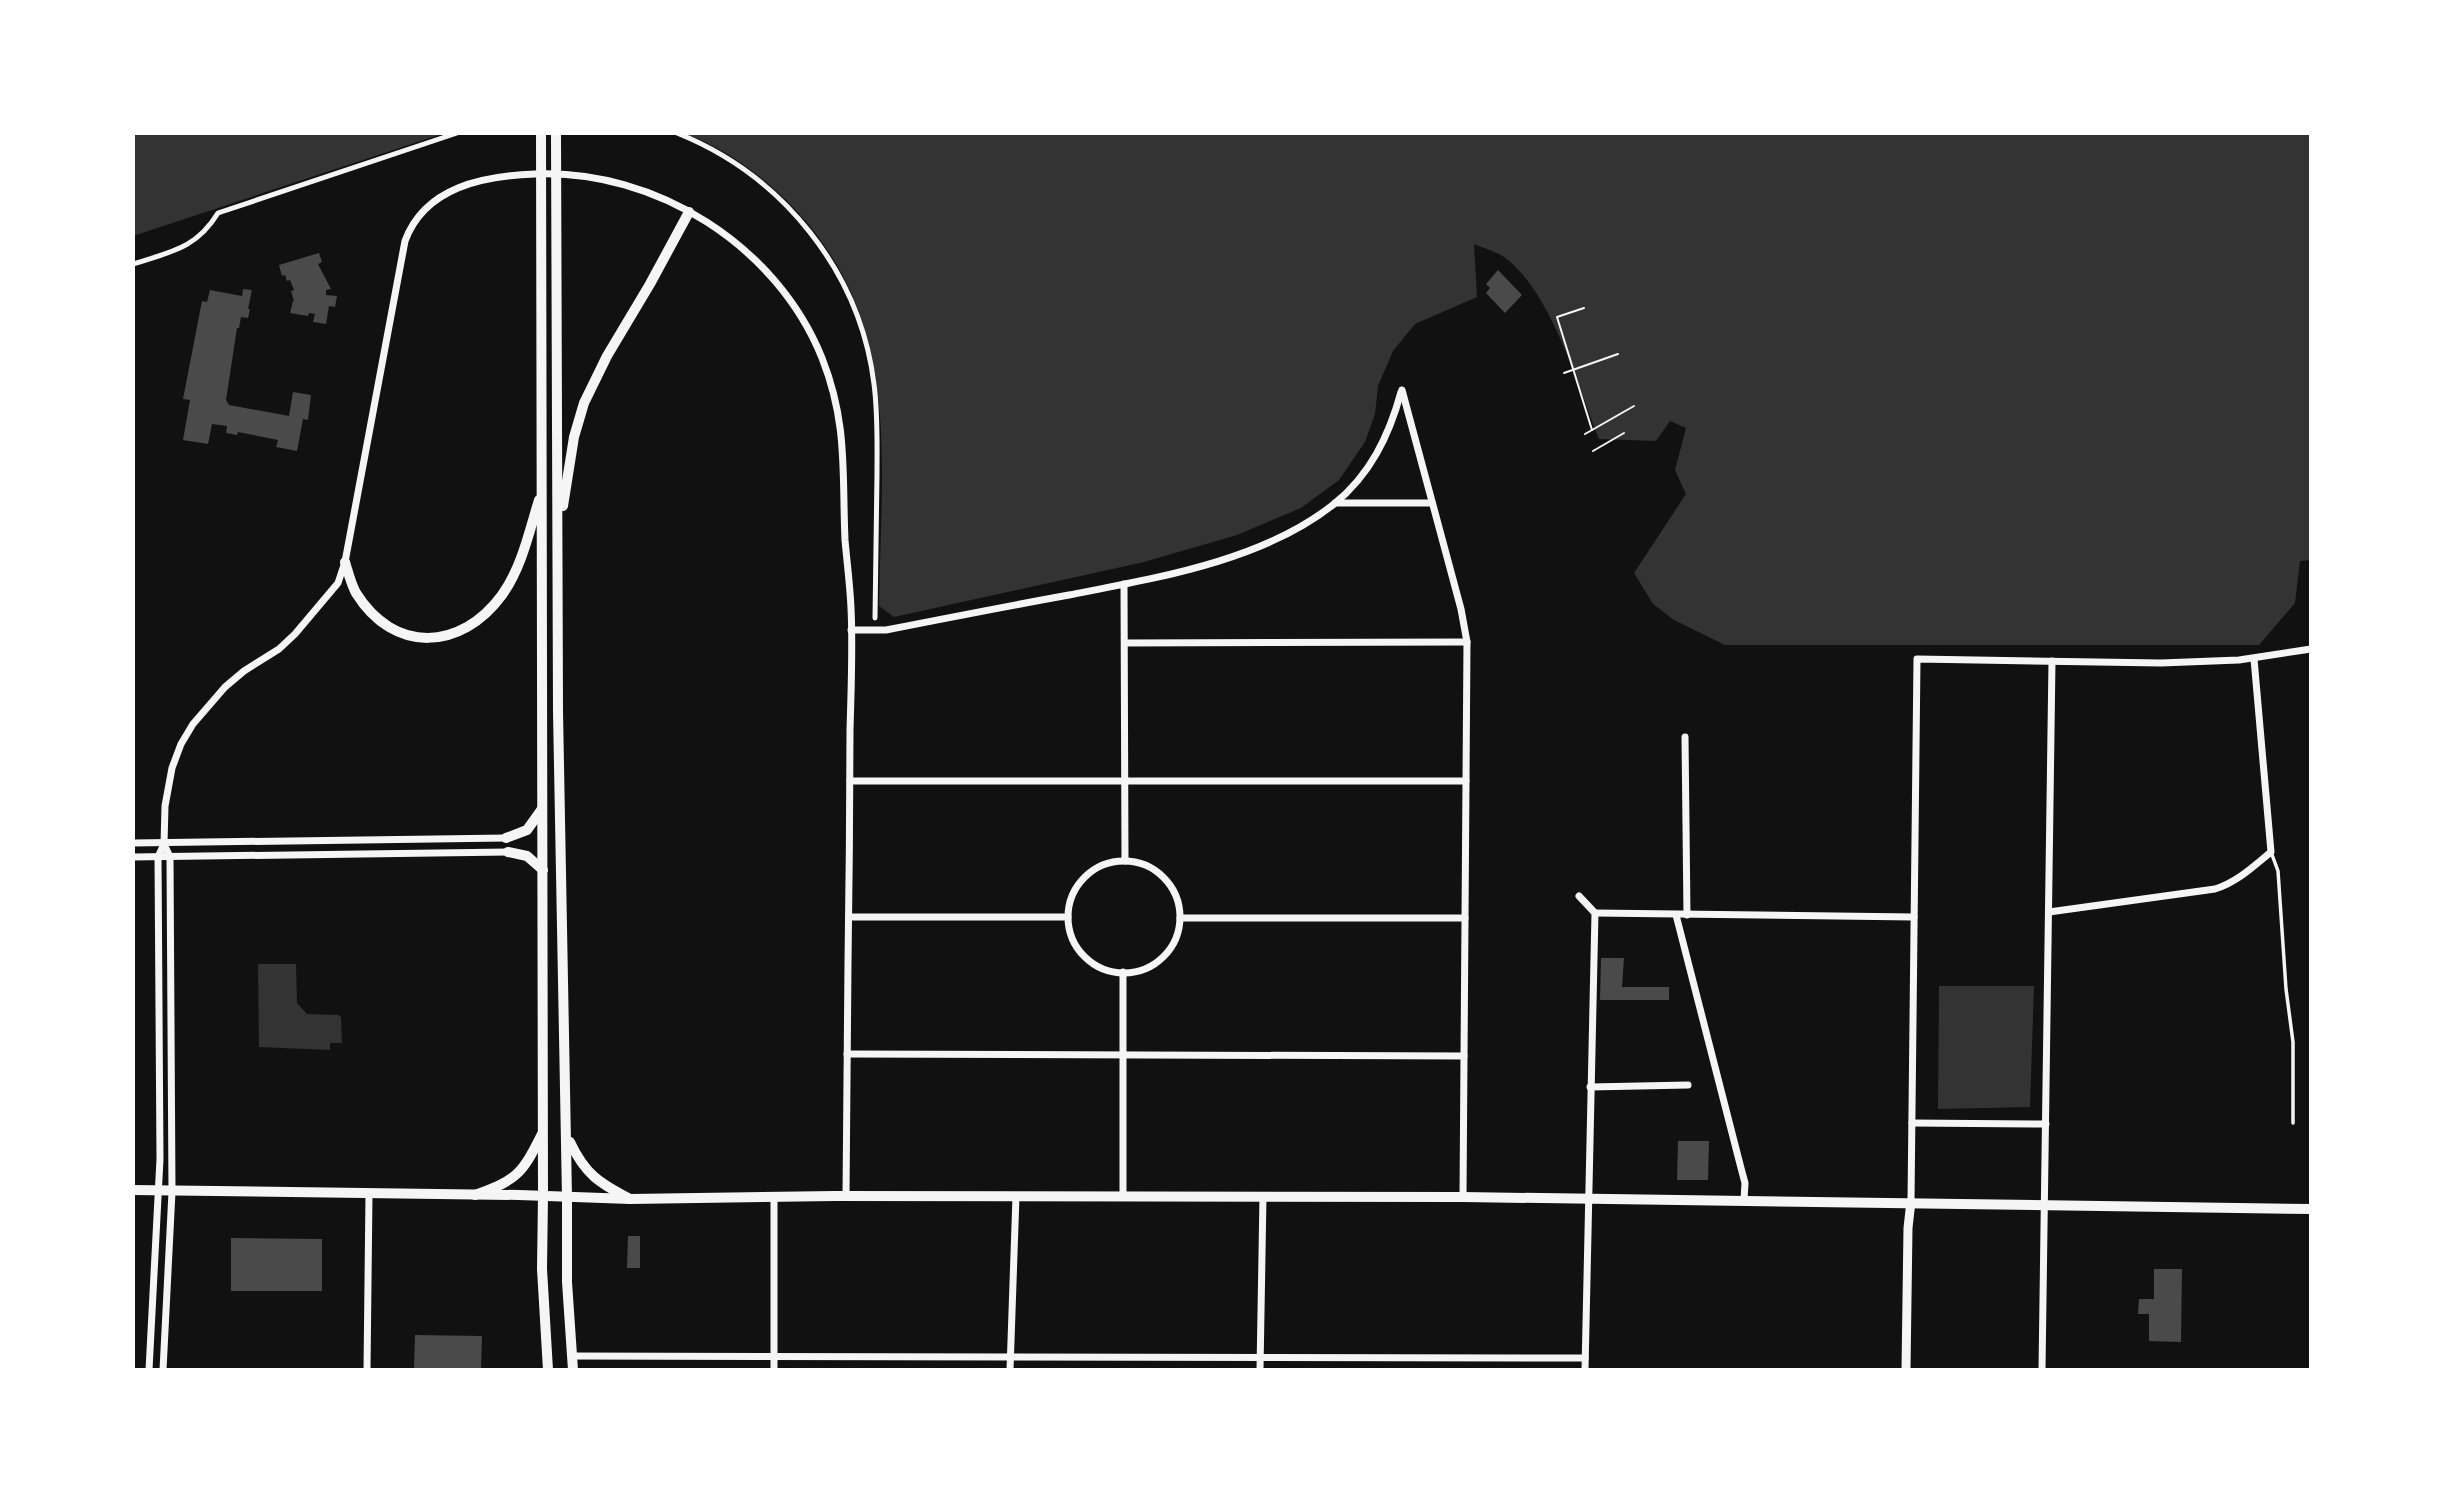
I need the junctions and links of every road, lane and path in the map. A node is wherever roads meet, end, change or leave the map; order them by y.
1 (457, 133) edge
2 (541, 133) edge
3 (556, 133) edge
4 (677, 133) edge
5 (689, 212) junction
6 (133, 264) edge
7 (1584, 308) dead end
8 (1618, 354) dead end
9 (1564, 373) dead end
10 (1634, 406) dead end
11 (1592, 430) junction
12 (1624, 433) dead end
13 (1585, 434) dead end
14 (1593, 451) dead end
15 (542, 487) junction
16 (1335, 503) junction
17 (1432, 503) junction
18 (558, 540) junction
19 (345, 562) junction
20 (1124, 584) junction
21 (875, 618) dead end
22 (851, 630) junction
23 (1467, 642) junction
24 (1126, 643) junction
25 (2311, 649) edge
26 (2253, 659) junction
27 (2052, 661) junction
28 (1685, 737) dead end
29 (850, 781) junction
30 (1125, 781) junction
31 (1466, 781) junction
32 (544, 806) junction
33 (506, 838) joint
34 (335, 841) junction
35 (133, 843) edge
36 (164, 844) junction
37 (508, 852) joint
38 (2271, 852) junction
39 (338, 855) junction
40 (133, 857) edge
41 (158, 857) junction
42 (170, 857) junction
43 (1125, 861) junction
44 (543, 870) junction
45 (1580, 896) dead end
46 (2049, 912) junction
47 (1595, 913) junction
48 (1676, 915) junction
49 (1687, 915) junction
50 (849, 917) junction
51 (1068, 917) junction
52 (1914, 917) junction
53 (1180, 918) junction
54 (1465, 918) junction
55 (1123, 972) junction
56 (847, 1055) junction
57 (1123, 1055) junction
58 (1465, 1056) junction
59 (1688, 1085) dead end
60 (1590, 1087) junction
61 (1912, 1123) junction
62 (2293, 1123) dead end
63 (2046, 1125) junction
64 (543, 1132) junction
65 (567, 1136) junction
66 (133, 1190) edge
67 (158, 1192) junction
68 (172, 1192) junction
69 (369, 1194) junction
70 (475, 1195) junction
71 (543, 1196) junction
72 (774, 1196) junction
73 (846, 1196) junction
74 (1016, 1196) junction
75 (1123, 1196) junction
76 (1264, 1196) junction
77 (567, 1197) junction
78 (1463, 1197) junction
79 (1588, 1198) junction
80 (630, 1199) junction
81 (1744, 1200) junction
82 (1911, 1201) junction
83 (2045, 1205) junction
84 (2311, 1209) edge
85 (152, 1298) junction
86 (166, 1298) junction
87 (571, 1356) junction
88 (774, 1357) junction
89 (1010, 1357) junction
90 (1261, 1358) junction
91 (1585, 1358) junction
92 (149, 1370) edge
93 (163, 1370) edge
94 (367, 1370) edge
95 (548, 1370) edge
96 (573, 1370) edge
97 (775, 1370) edge
98 (1010, 1370) edge
99 (1260, 1370) edge
100 (1585, 1370) edge
101 (1906, 1370) edge
102 (2042, 1370) edge

1 - 6 street
2 - 15 main road
3 - 18 main road
4 - 21 street
5 - 18 main road
5 - 19 street
5 - 22 street
7 - 11 path
8 - 9 path
10 - 11 path
11 - 13 path
12 - 14 path
15 - 19 main road
15 - 32 main road
16 - 17 street
16 - 17 street
16 - 20 street
17 - 23 street
18 - 65 main road
19 - 36 street
20 - 22 street
20 - 24 street
22 - 29 street
23 - 24 street
23 - 31 street
24 - 30 street
25 - 26 street
26 - 27 street
26 - 38 street
27 - 46 street
27 - 52 street
28 - 49 street
29 - 30 street
29 - 50 street
30 - 31 street
30 - 43 street
31 - 54 street
32 - 33 main road
32 - 44 main road
33 - 34 street
34 - 36 street
34 - 39 street
35 - 36 street
36 - 41 street
36 - 42 street
37 - 39 street
37 - 44 main road
38 - 46 street
38 - 62 lane
39 - 42 street
40 - 41 street
41 - 42 street
41 - 67 street
42 - 68 street
43 - 51 street
43 - 53 street
44 - 64 main road
45 - 47 street
46 - 63 street
47 - 48 street
47 - 60 street
48 - 49 street
48 - 81 street
49 - 52 street
50 - 51 street
50 - 56 street
51 - 55 street
52 - 61 street
53 - 54 street
53 - 55 street
54 - 58 street
55 - 57 street
56 - 57 street
56 - 73 street
57 - 58 street
57 - 75 street
58 - 78 street
59 - 60 street
60 - 79 street
61 - 63 street
61 - 82 street
63 - 83 street
64 - 70 main road
64 - 71 main road
65 - 77 main road
65 - 80 main road
66 - 67 main road
67 - 68 main road
67 - 85 street
68 - 69 main road
68 - 86 street
69 - 70 main road
69 - 94 street
70 - 71 main road
71 - 77 main road
71 - 95 main road
72 - 73 main road
72 - 80 main road
72 - 88 street
73 - 74 main road
74 - 75 main road
74 - 89 street
75 - 76 main road
76 - 78 main road
76 - 90 street
77 - 80 main road
77 - 87 main road
78 - 79 main road
79 - 81 main road
79 - 91 street
81 - 82 main road
82 - 83 main road
82 - 101 street
83 - 84 main road
83 - 102 street
85 - 86 street
85 - 92 street
86 - 93 street
87 - 88 street
87 - 96 main road
88 - 89 street
88 - 97 street
89 - 90 street
89 - 98 street
90 - 91 street
90 - 99 street
91 - 100 street

